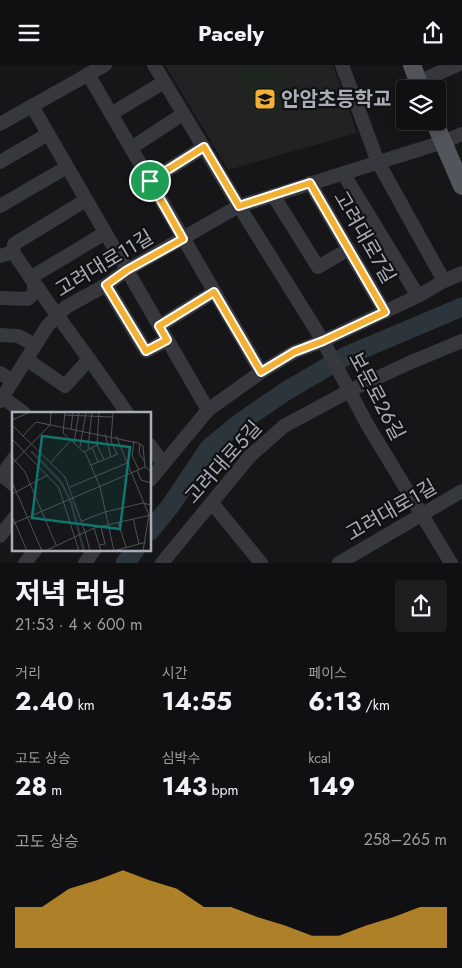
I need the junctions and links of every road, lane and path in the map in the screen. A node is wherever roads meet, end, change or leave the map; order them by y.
1 (104, 65) edge
2 (154, 65) edge
3 (342, 65) edge
4 (412, 65) edge
5 (457, 65) edge
6 (88, 74) junction
7 (417, 80) edge
8 (428, 80) edge
9 (164, 82) junction
10 (32, 106) junction
11 (110, 114) junction
12 (184, 114) junction
13 (0, 124) edge
14 (438, 130) edge
15 (48, 133) junction
16 (462, 134) edge
17 (443, 142) junction
18 (204, 147) junction
19 (131, 149) junction
20 (0, 162) edge
21 (378, 162) junction
22 (67, 167) junction
23 (343, 173) junction
24 (460, 178) edge
25 (150, 181) junction
26 (310, 183) junction
27 (273, 195) junction
28 (86, 200) junction
29 (0, 206) edge
30 (239, 206) junction
31 (105, 233) junction
32 (183, 239) junction
33 (348, 249) junction
34 (6, 254) edge
35 (127, 270) junction
36 (462, 273) edge
37 (32, 281) junction
38 (444, 281) junction
39 (106, 285) junction
40 (214, 292) junction
41 (418, 296) junction
42 (0, 298) edge
43 (385, 312) junction
44 (57, 316) junction
45 (159, 326) junction
46 (0, 335) edge
47 (167, 340) junction
48 (323, 341) junction
49 (462, 341) edge
50 (36, 345) junction
51 (26, 359) junction
52 (90, 359) junction
53 (261, 372) junction
54 (0, 373) edge
55 (12, 381) junction
56 (351, 390) junction
57 (1, 399) edge
58 (208, 410) junction
59 (22, 412) edge
60 (127, 412) edge
61 (151, 446) edge
62 (12, 461) edge
63 (163, 464) junction
64 (1, 475) edge
65 (151, 479) edge
66 (12, 483) edge
67 (462, 491) edge
68 (212, 503) junction
69 (422, 516) junction
70 (12, 521) edge
71 (0, 536) edge
72 (34, 551) edge
73 (94, 551) edge
74 (25, 563) edge
75 (85, 563) edge
76 (162, 563) edge
77 (261, 563) edge
78 (339, 563) edge
79 (451, 563) edge

1 - 6 street
2 - 9 street, 보문로26길
3 - 21 street
4 - 7 main road
5 - 8 street
6 - 10 street
6 - 11 street
9 - 11 street
9 - 12 street, 보문로26길
10 - 13 street
10 - 15 street
11 - 19 street
12 - 18 street, 보문로26길
12 - 19 street
14 - 17 main road
15 - 20 street
15 - 22 street
16 - 17 street, 고려대로11길
17 - 21 street, 고려대로11길
17 - 24 main road
18 - 25 street
18 - 30 street, 보문로26길
19 - 25 street
21 - 23 street, 고려대로11길
21 - 38 street
22 - 28 street
22 - 29 street
23 - 26 street, 고려대로11길
23 - 41 street, 고려대로7길
25 - 32 street
26 - 27 street, 고려대로11길
26 - 33 street, 고려대로7길
27 - 30 street, 고려대로11길
27 - 33 street
28 - 31 street
28 - 34 street
30 - 32 street, 고려대로11길
30 - 48 street, 보문로26길
31 - 35 street
31 - 37 street
32 - 35 street, 고려대로11길
32 - 40 street
33 - 43 street, 고려대로7길
34 - 37 street
35 - 39 street, 고려대로11길
35 - 45 street
36 - 38 street, 고려대로7길
37 - 42 street
37 - 44 street
38 - 41 street, 고려대로7길
39 - 44 street, 고려대로11길
39 - 47 street
40 - 45 street
40 - 53 street
41 - 43 street, 고려대로7길
43 - 48 street, 고려대로7길
44 - 50 street, 고려대로11길
44 - 52 street
45 - 47 street
46 - 50 street
47 - 58 street
48 - 53 street, 고려대로7길
48 - 56 street, 보문로26길
49 - 56 street, 고려대로5길
50 - 51 street, 고려대로11길
51 - 52 street
51 - 55 street, 고려대로11길
52 - 60 street
53 - 58 street, 고려대로7길
54 - 55 street
55 - 57 street, 고려대로11길
56 - 68 street, 고려대로5길
56 - 69 street, 보문로26길
57 - 59 street
58 - 63 street, 고려대로7길
61 - 63 street
62 - 64 street
63 - 65 street, 고려대로7길
64 - 66 street
67 - 69 street, 고려대로1길
68 - 76 street, 고려대로5길
68 - 77 street
69 - 78 street, 고려대로1길
69 - 79 street, 보문로26길
70 - 71 street
72 - 74 street
73 - 75 street

